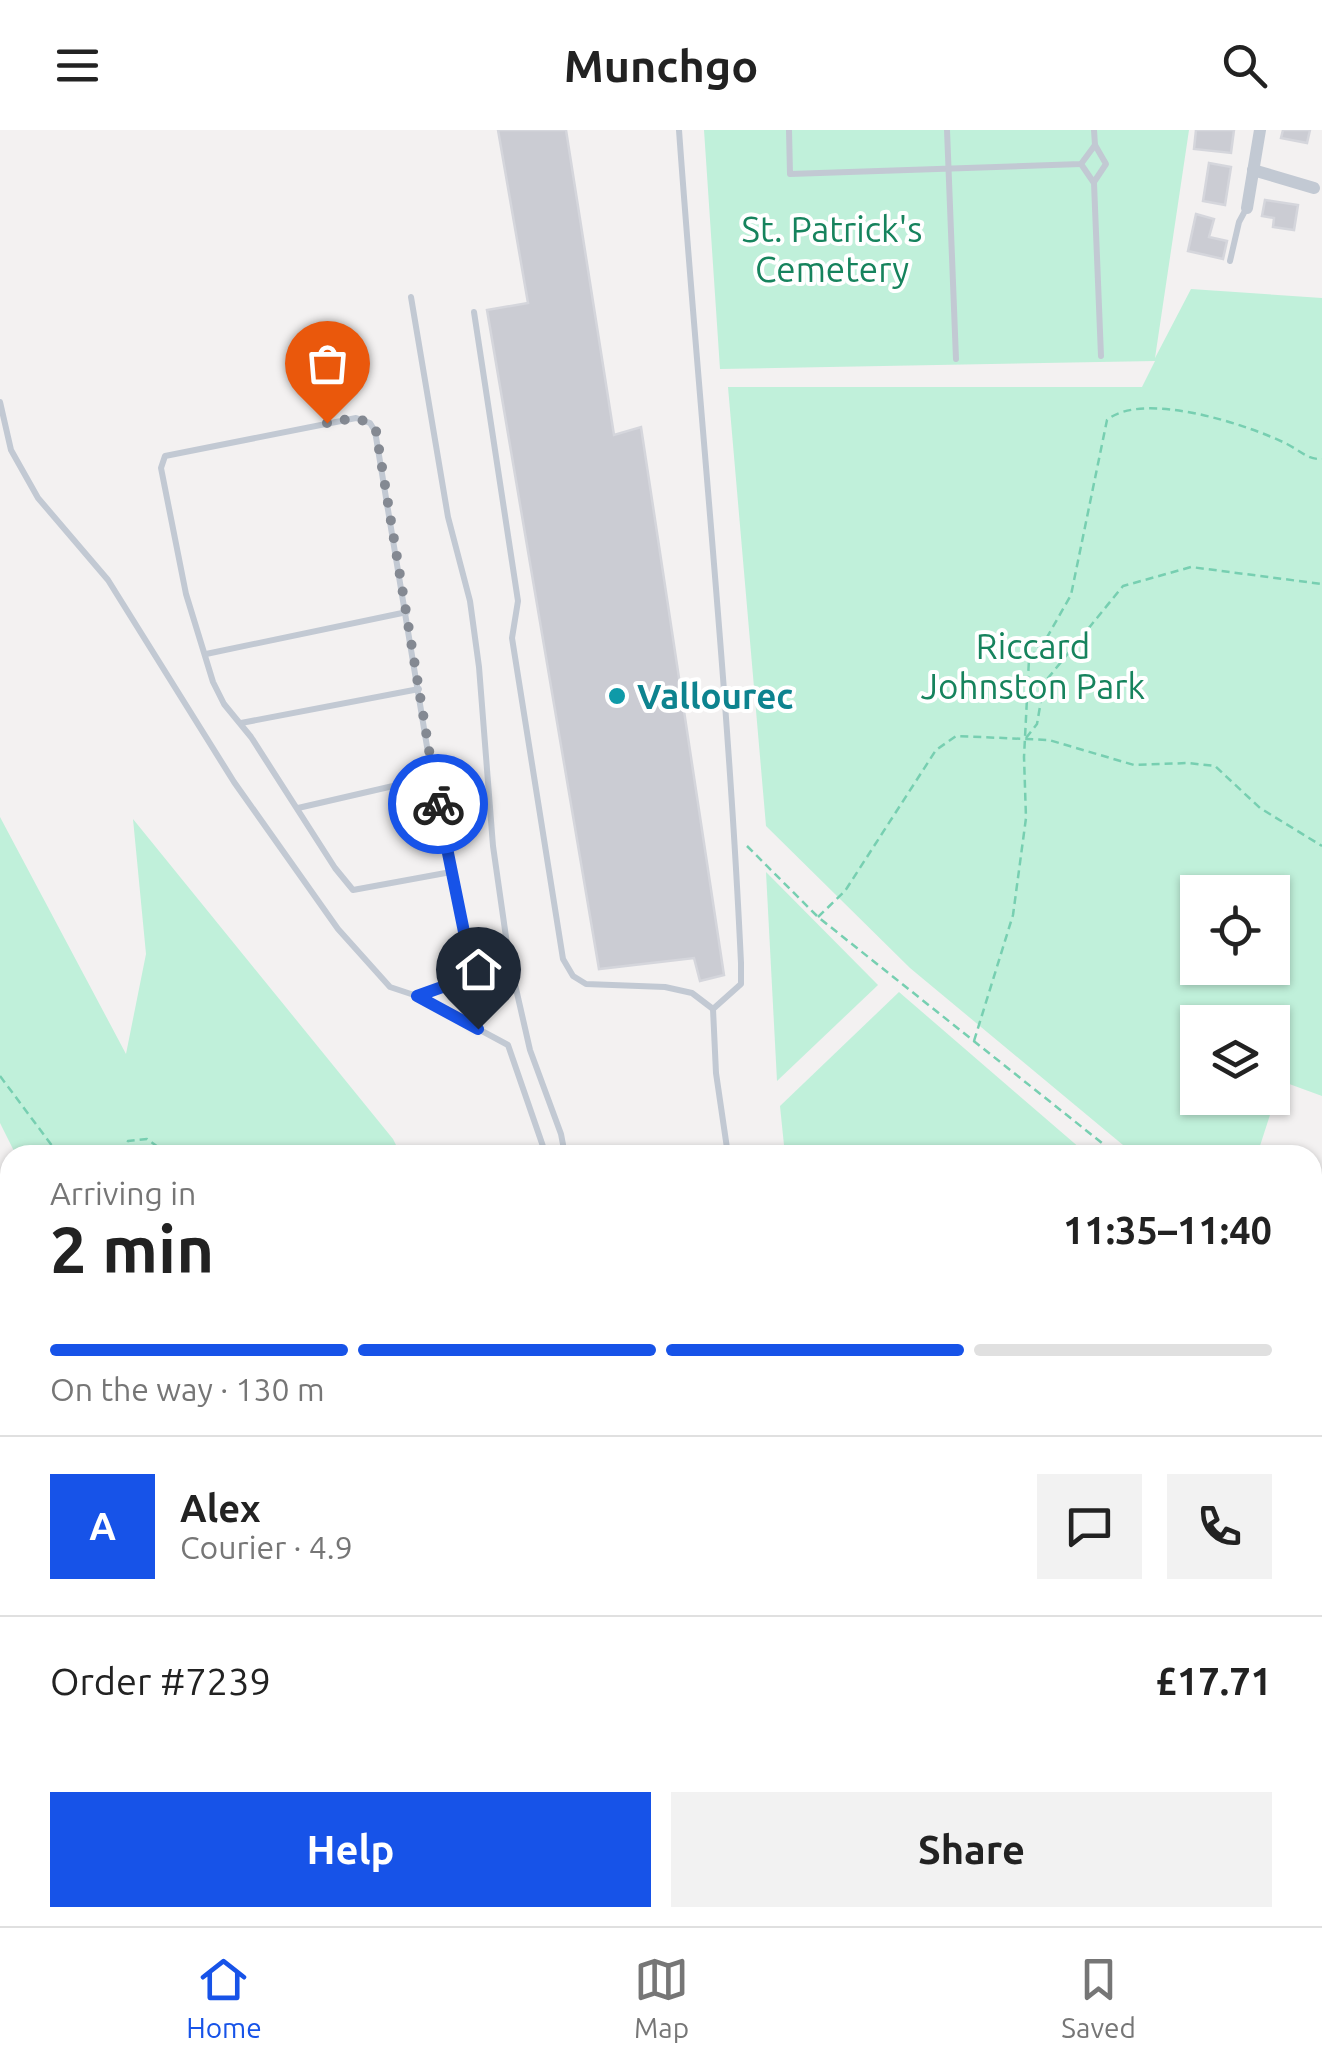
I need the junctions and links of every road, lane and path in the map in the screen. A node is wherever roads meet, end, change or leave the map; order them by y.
1 (679, 130) edge
2 (789, 130) edge
3 (948, 130) edge
4 (1094, 130) edge
5 (1260, 130) edge
6 (1095, 145) junction
7 (1081, 164) junction
8 (950, 169) junction
9 (1254, 170) junction
10 (1094, 183) junction
11 (1314, 188) dead end
12 (1247, 208) joint
13 (1230, 261) dead end
14 (411, 297) dead end
15 (474, 312) dead end
16 (1101, 356) dead end
17 (956, 358) dead end
18 (0, 402) edge
19 (1322, 459) edge
20 (1322, 584) edge
21 (407, 612) junction
22 (206, 654) junction
23 (419, 689) junction
24 (242, 723) junction
25 (1024, 739) junction
26 (432, 776) junction
27 (298, 808) junction
28 (735, 834) junction
29 (1322, 846) edge
30 (451, 872) junction
31 (818, 917) junction
32 (417, 996) junction
33 (713, 1009) junction
34 (974, 1041) junction
35 (0, 1076) edge
36 (52, 1145) edge
37 (127, 1145) edge
38 (154, 1145) edge
39 (543, 1145) edge
40 (563, 1145) edge
41 (727, 1145) edge
42 (1104, 1145) edge

1 - 28 lane
2 - 8 lane
3 - 8 lane
4 - 6 lane
5 - 9 street
6 - 7 lane
6 - 10 lane
7 - 8 lane
7 - 10 lane
8 - 17 lane
9 - 11 street
9 - 12 street
10 - 16 lane
12 - 13 lane
14 - 40 lane
15 - 33 lane
18 - 32 lane
19 - 25 path
20 - 25 path
21 - 22 lane
21 - 22 lane
21 - 23 lane
22 - 24 lane
23 - 24 lane
23 - 26 lane
24 - 27 lane
25 - 29 path
25 - 31 path
25 - 34 path
26 - 27 lane
26 - 30 lane
27 - 30 lane
28 - 31 path
28 - 33 lane
30 - 32 lane
31 - 34 path
32 - 39 lane
33 - 41 lane
34 - 42 path
35 - 36 path
37 - 38 path

